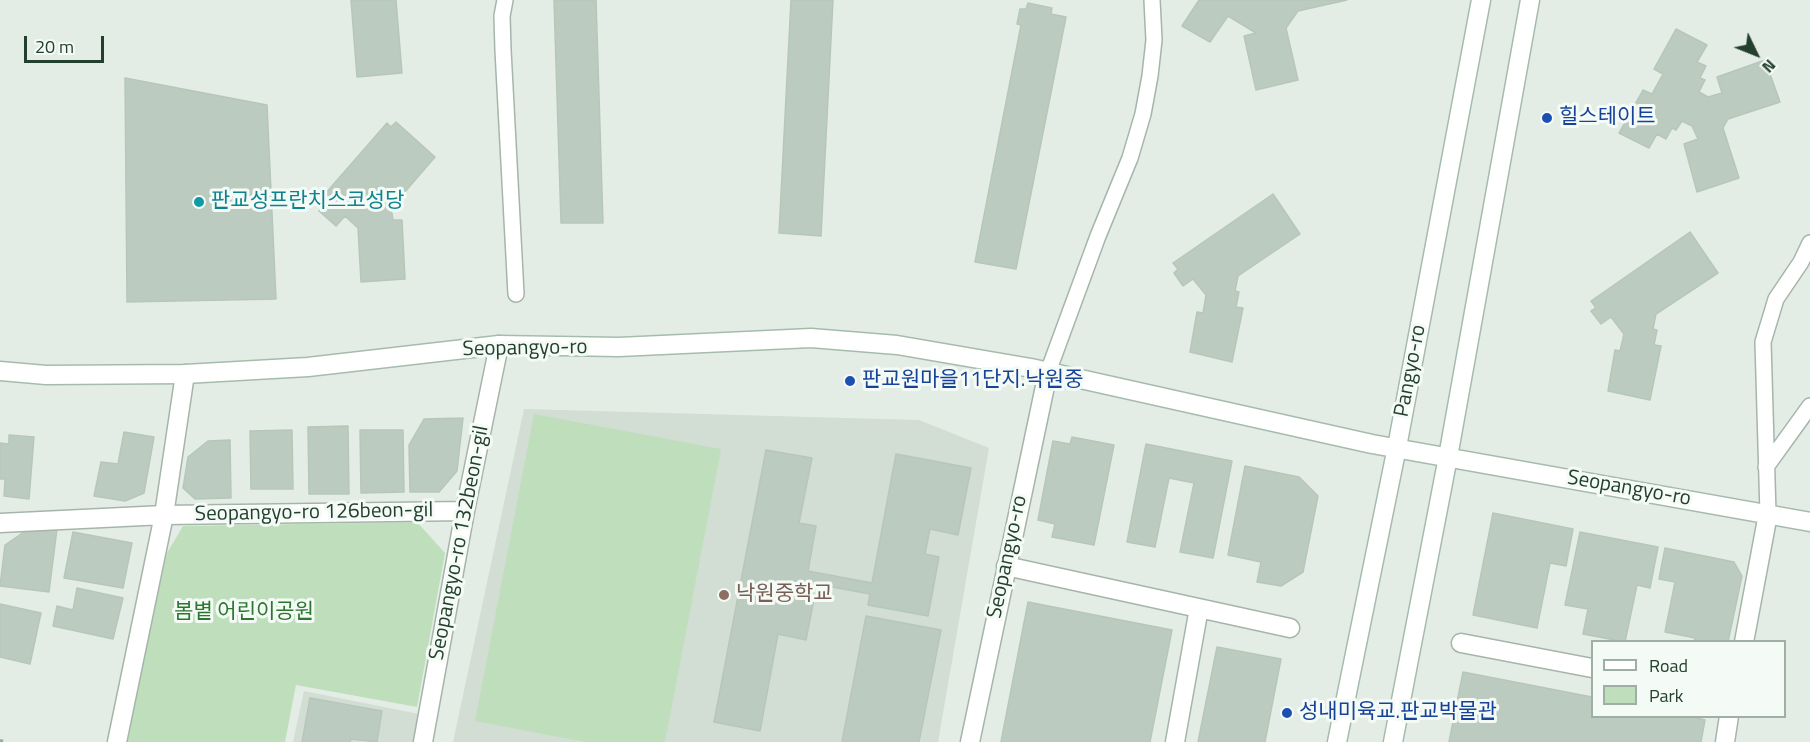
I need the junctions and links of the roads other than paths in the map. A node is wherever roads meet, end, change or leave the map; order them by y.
1 (505, 0) edge
2 (1152, 0) edge
3 (1481, 0) edge
4 (1530, 0) edge
5 (1810, 243) edge
6 (516, 294) dead end
7 (499, 345) junction
8 (0, 371) edge
9 (1048, 372) junction
10 (185, 374) junction
11 (1810, 406) edge
12 (1397, 447) junction
13 (1448, 457) junction
14 (1766, 467) junction
15 (465, 511) junction
16 (1768, 514) junction
17 (164, 515) junction
18 (1810, 522) edge
19 (0, 523) edge
20 (1006, 566) junction
21 (1199, 608) junction
22 (1290, 628) dead end
23 (1744, 640) edge
24 (1461, 643) dead end
25 (1591, 668) edge
26 (1730, 718) edge
27 (117, 742) edge
28 (423, 742) edge
29 (970, 742) edge
30 (1175, 742) edge
31 (1337, 742) edge
32 (1394, 742) edge
33 (1725, 742) edge

1 - 6 lane
2 - 9 lane
3 - 12 street, Pangyo-ro
4 - 13 street
5 - 14 lane
7 - 9 street, Seopangyo-ro
7 - 10 street, Seopangyo-ro
7 - 15 street, Seopangyo-ro 132beon-gil
8 - 10 street, Seopangyo-ro
9 - 12 street, Seopangyo-ro
9 - 20 street, Seopangyo-ro
10 - 17 street, Seopangyo-ro 126beon-gil
11 - 14 lane
12 - 13 street, Seopangyo-ro
12 - 31 street, Pangyo-ro
13 - 16 street, Seopangyo-ro
13 - 32 street
14 - 16 lane
15 - 17 street, Seopangyo-ro 126beon-gil
15 - 28 street, Seopangyo-ro 132beon-gil
16 - 18 street, Seopangyo-ro
16 - 23 street
17 - 19 street, Seopangyo-ro 126beon-gil
17 - 27 street, Seopangyo-ro 126beon-gil
20 - 21 street
20 - 29 street, Seopangyo-ro
21 - 22 street
21 - 30 street
24 - 25 street
26 - 33 street

